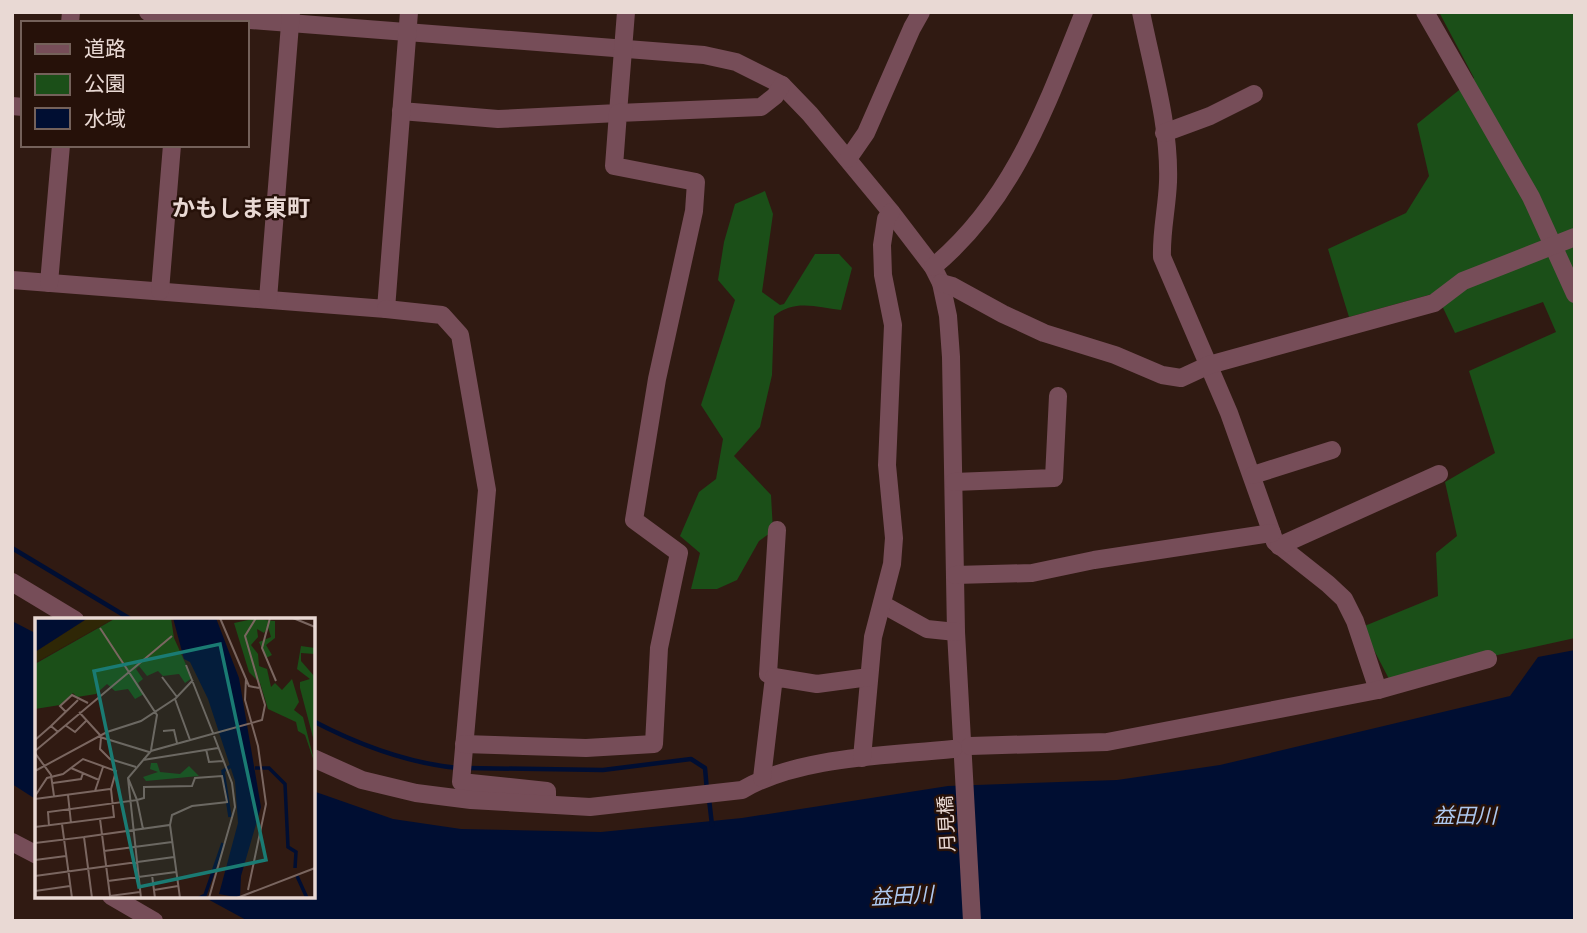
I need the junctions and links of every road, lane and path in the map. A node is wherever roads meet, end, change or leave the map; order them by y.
1 (148, 12) edge
2 (409, 12) edge
3 (626, 12) edge
4 (921, 12) edge
5 (1084, 12) edge
6 (1141, 12) edge
7 (1424, 12) edge
8 (183, 17) edge
9 (290, 18) edge
10 (407, 33) junction
11 (623, 49) junction
12 (782, 85) junction
13 (1254, 94) dead end
14 (401, 111) junction
15 (618, 113) junction
16 (1164, 134) junction
17 (61, 147) edge
18 (172, 147) edge
19 (848, 159) junction
20 (891, 212) junction
21 (1575, 237) edge
22 (1553, 247) junction
23 (937, 275) junction
24 (12, 280) edge
25 (48, 283) junction
26 (159, 291) junction
27 (1575, 294) edge
28 (268, 299) junction
29 (386, 309) junction
30 (1209, 365) junction
31 (1058, 396) dead end
32 (1332, 450) dead end
33 (1439, 474) dead end
34 (1252, 475) junction
35 (954, 482) junction
36 (777, 530) dead end
37 (1275, 540) junction
38 (955, 575) junction
39 (12, 582) edge
40 (882, 604) junction
41 (72, 618) edge
42 (956, 632) junction
43 (1488, 659) dead end
44 (774, 677) junction
45 (869, 677) junction
46 (1378, 690) junction
47 (464, 744) junction
48 (862, 758) junction
49 (315, 759) edge
50 (762, 778) junction
51 (547, 804) junction
52 (12, 842) edge
53 (35, 855) edge
54 (114, 898) edge
55 (154, 921) edge
56 (972, 921) edge

1 - 8 street
2 - 10 street
3 - 11 street
4 - 19 street
5 - 23 street
6 - 16 street
7 - 22 street
8 - 9 street
9 - 10 street
9 - 28 street
10 - 11 street
10 - 14 street
11 - 12 street
11 - 15 street
12 - 15 street
12 - 19 street
13 - 16 street
14 - 15 street
14 - 29 street
15 - 47 street
16 - 30 street
17 - 25 street
18 - 26 street
19 - 20 street
20 - 23 street
20 - 40 street
21 - 22 street
22 - 27 street
22 - 30 street
23 - 30 street
23 - 35 street, 月見橋
24 - 25 street
25 - 26 street
26 - 28 street
28 - 29 street
29 - 47 street
30 - 34 street
31 - 35 street
32 - 34 street
33 - 37 street
34 - 37 street
35 - 38 street, 月見橋
36 - 44 street
37 - 38 street
37 - 46 street
38 - 42 street, 月見橋
39 - 41 street
40 - 42 street
40 - 45 street
42 - 56 street, 月見橋
43 - 46 street
44 - 45 street
44 - 50 street
45 - 48 street
46 - 48 street
47 - 51 street
48 - 50 street
49 - 51 street
50 - 51 street
52 - 53 street
54 - 55 street

